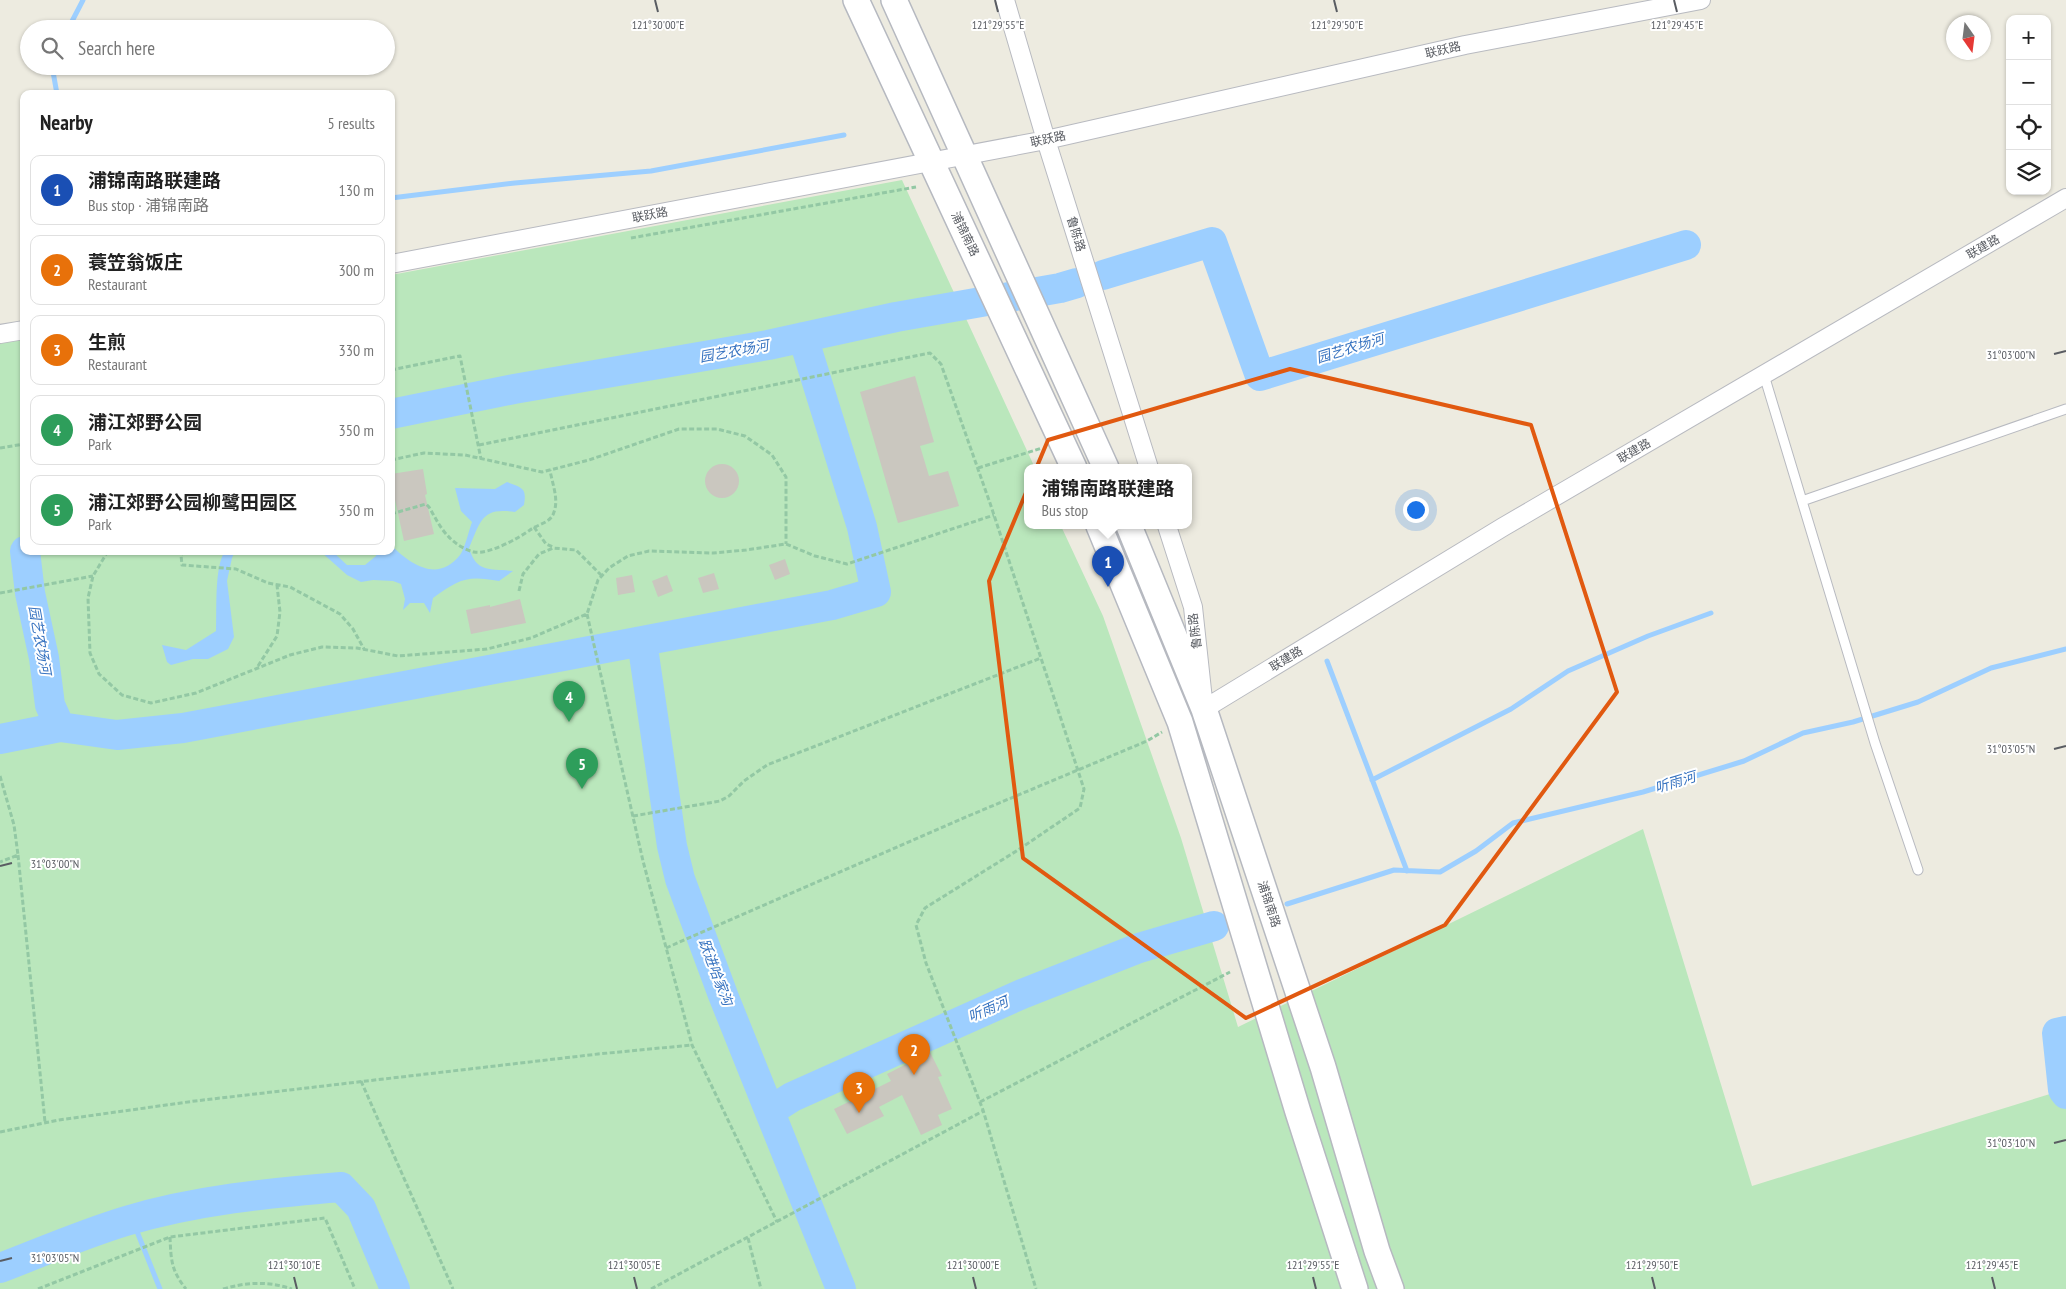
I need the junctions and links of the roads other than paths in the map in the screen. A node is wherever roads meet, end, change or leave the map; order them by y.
1 (856, 0) edge
2 (894, 0) edge
3 (1005, 0) edge
4 (1701, 0) edge
5 (1046, 140) junction
6 (965, 156) junction
7 (931, 162) junction
8 (2066, 198) edge
9 (395, 263) edge
10 (20, 331) edge
11 (0, 334) edge
12 (1764, 374) junction
13 (2066, 409) edge
14 (1072, 464) edge
15 (1104, 464) edge
16 (1148, 464) edge
17 (1802, 501) junction
18 (1100, 529) edge
19 (1130, 529) edge
20 (1168, 529) edge
21 (1204, 709) junction
22 (1918, 870) dead end
23 (1355, 1289) edge
24 (1391, 1289) edge

1 - 7 main road, 浦锦南路
2 - 6 main road
3 - 5 street, 鲁陈路
4 - 5 street, 联跃路
5 - 6 street, 联跃路
5 - 16 street, 鲁陈路
6 - 7 street, 联跃路
6 - 15 main road
7 - 9 street, 联跃路
7 - 14 main road, 浦锦南路
8 - 12 street, 联建路
10 - 11 street
12 - 17 lane
12 - 21 street, 联建路
13 - 17 lane
17 - 22 lane
18 - 23 main road
19 - 21 main road, 浦锦南路
20 - 21 street, 鲁陈路
21 - 24 main road, 浦锦南路

